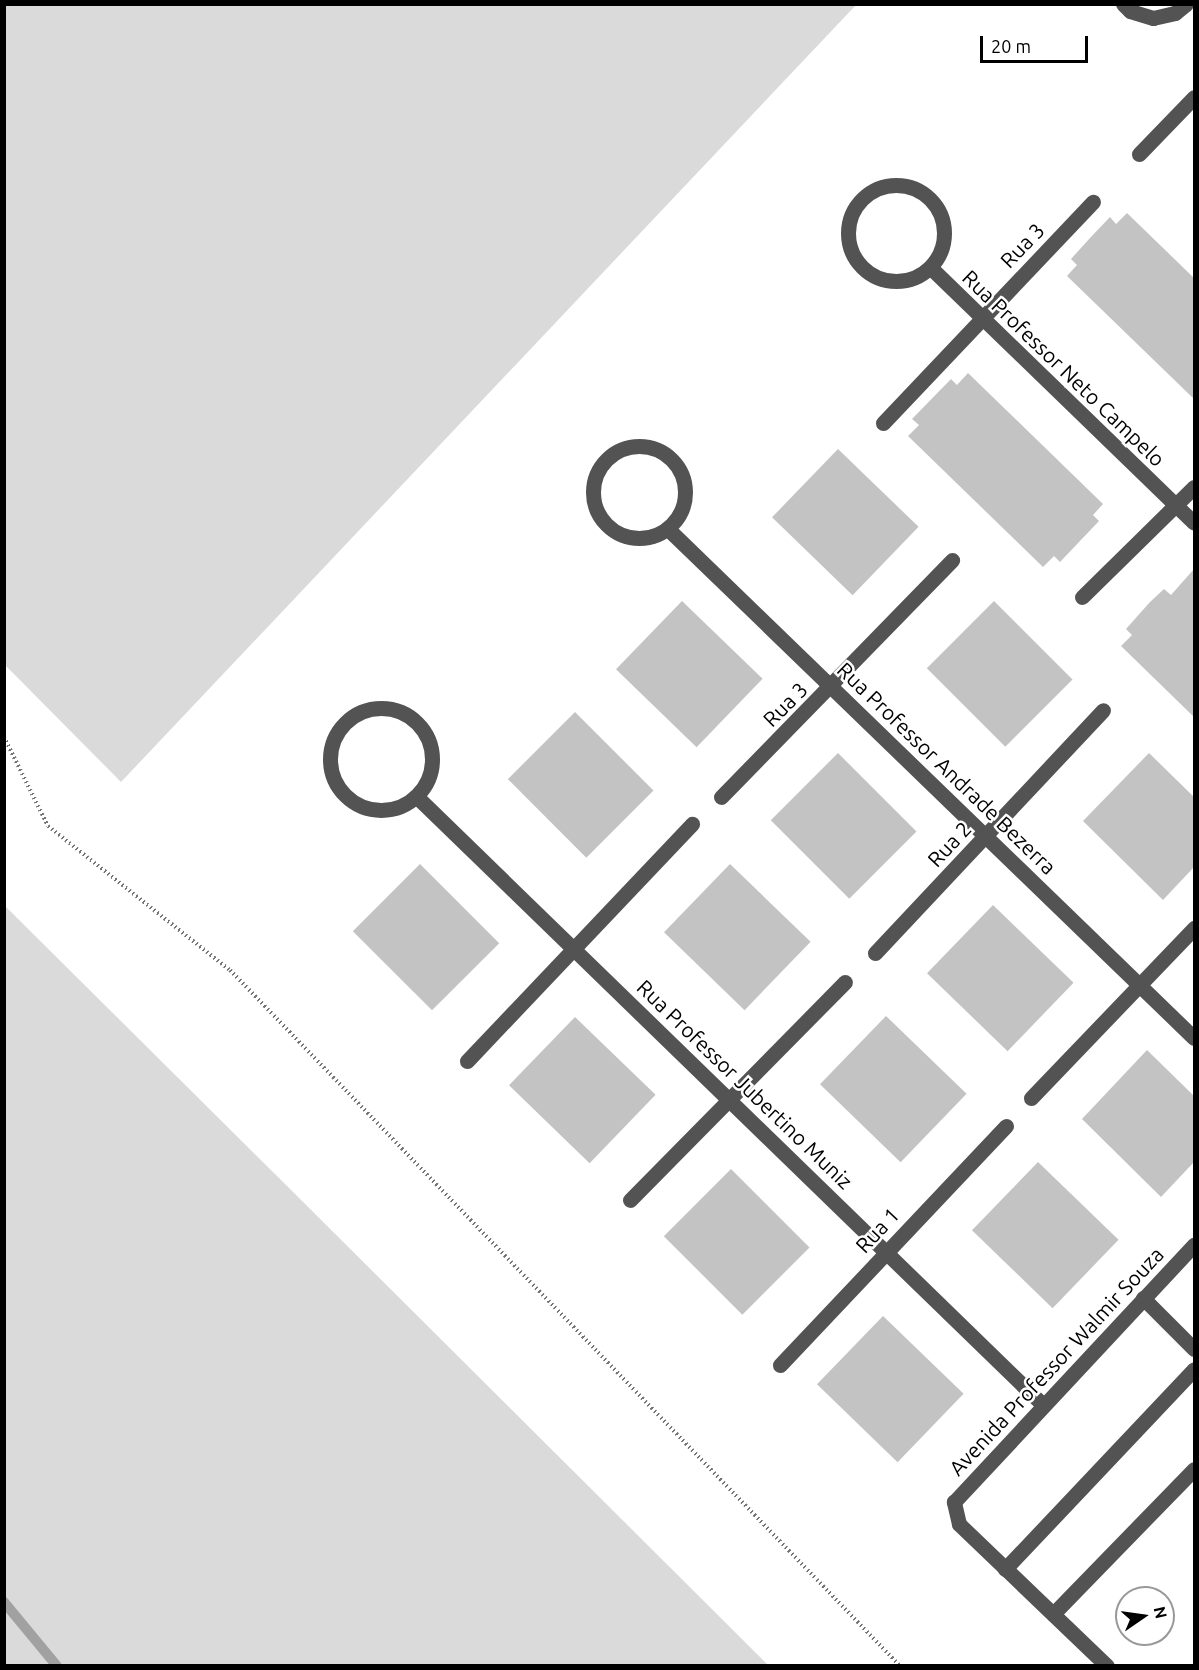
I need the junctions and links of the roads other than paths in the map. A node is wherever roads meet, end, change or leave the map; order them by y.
1 (1123, 4) edge
2 (1186, 4) edge
3 (1194, 97) edge
4 (1139, 154) dead end
5 (1093, 202) dead end
6 (931, 267) junction
7 (983, 316) junction
8 (884, 423) dead end
9 (1194, 487) edge
10 (1177, 506) junction
11 (1194, 523) edge
12 (668, 529) junction
13 (952, 560) dead end
14 (1082, 597) dead end
15 (832, 686) junction
16 (1103, 711) dead end
17 (416, 796) junction
18 (721, 797) dead end
19 (692, 825) dead end
20 (987, 835) junction
21 (1194, 928) edge
22 (572, 947) junction
23 (875, 953) dead end
24 (844, 982) dead end
25 (1140, 985) junction
26 (1194, 1038) edge
27 (467, 1061) dead end
28 (731, 1098) junction
29 (1031, 1098) dead end
30 (1006, 1126) dead end
31 (630, 1200) dead end
32 (1194, 1245) edge
33 (886, 1251) junction
34 (1143, 1298) junction
35 (1194, 1349) edge
36 (780, 1365) dead end
37 (1194, 1369) edge
38 (1042, 1404) junction
39 (1194, 1469) edge
40 (1005, 1569) junction
41 (1053, 1614) junction
42 (1107, 1665) edge

1 - 2 street
3 - 4 street
5 - 7 street, Rua 3
6 - 6 street, Rua Professor Neto Campelo
6 - 7 street, Rua Professor Neto Campelo
7 - 8 street, Rua 3
7 - 10 street, Rua Professor Neto Campelo
9 - 10 street
10 - 11 street, Rua Professor Neto Campelo
10 - 14 street
12 - 12 street
12 - 15 street, Rua Professor Andrade Bezerra
13 - 15 street, Rua 3
15 - 18 street, Rua 3
15 - 20 street, Rua Professor Andrade Bezerra
16 - 20 street, Rua 2
17 - 17 street
17 - 22 street, Rua Professor Jubertino Muniz
19 - 22 street
20 - 23 street, Rua 2
20 - 25 street, Rua Professor Andrade Bezerra
21 - 25 street
22 - 27 street
22 - 28 street, Rua Professor Jubertino Muniz
24 - 28 street
25 - 26 street, Rua Professor Andrade Bezerra
25 - 29 street
28 - 31 street
28 - 33 street, Rua Professor Jubertino Muniz
30 - 33 street, Rua 1
32 - 34 street, Avenida Professor Walmir Souza
33 - 36 street, Rua 1
33 - 38 street, Rua Professor Jubertino Muniz
34 - 35 street
34 - 38 street, Avenida Professor Walmir Souza
37 - 40 street
38 - 40 street, Avenida Professor Walmir Souza
39 - 41 street
40 - 41 street
41 - 42 street

